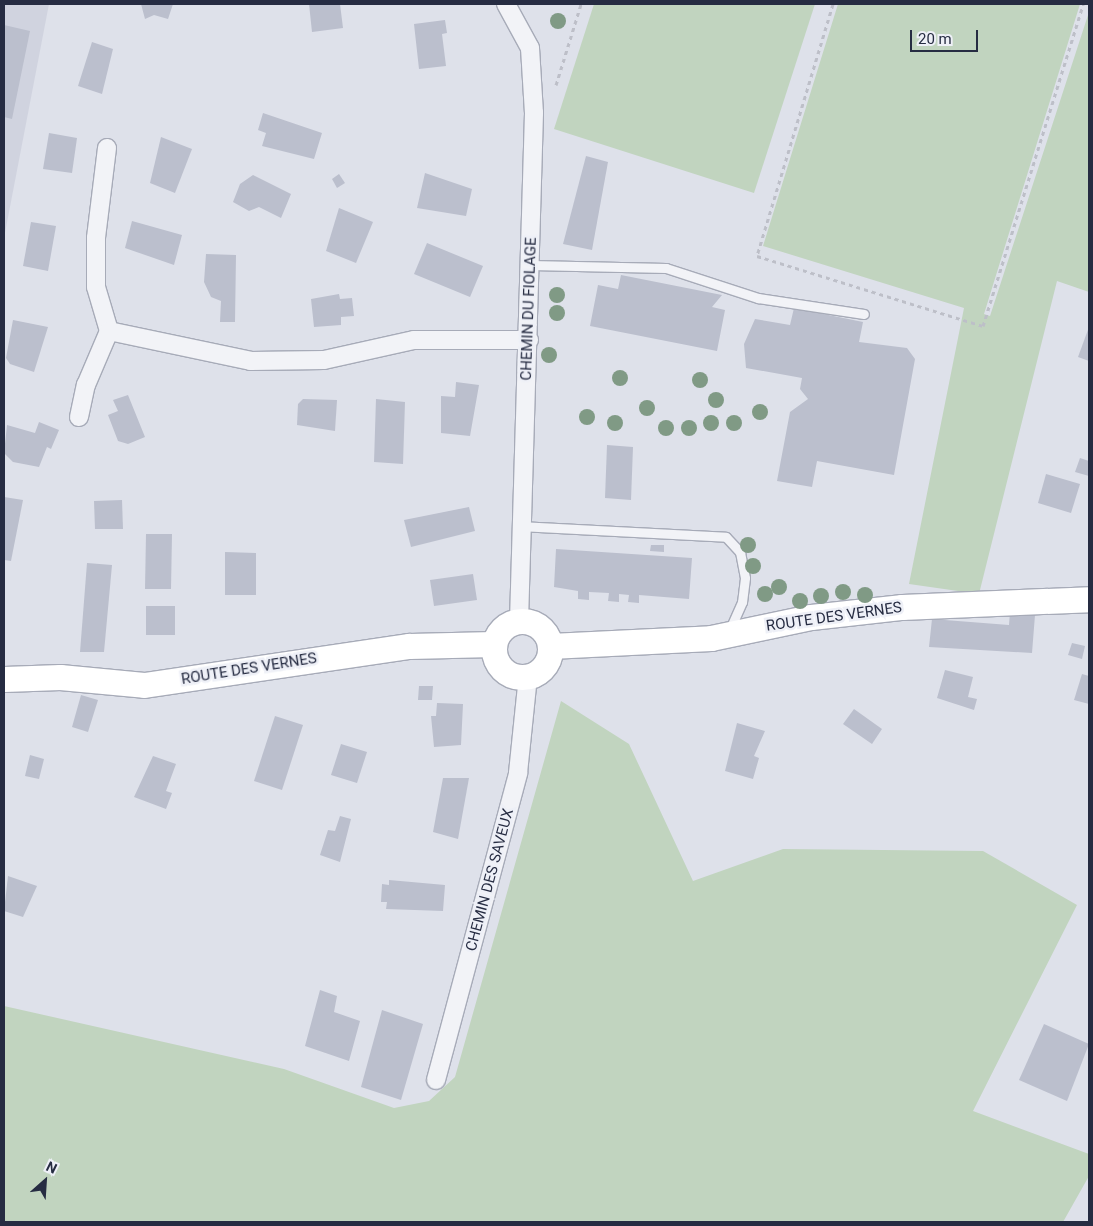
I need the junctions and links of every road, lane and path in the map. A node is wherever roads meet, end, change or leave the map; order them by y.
1 (506, 4) edge
2 (581, 4) edge
3 (833, 4) edge
4 (1083, 4) edge
5 (556, 85) dead end
6 (107, 148) dead end
7 (531, 265) junction
8 (864, 314) dead end
9 (108, 331) junction
10 (529, 340) junction
11 (79, 416) dead end
12 (519, 526) junction
13 (1089, 598) edge
14 (518, 621) junction
15 (719, 636) junction
16 (494, 644) junction
17 (550, 646) junction
18 (528, 676) junction
19 (4, 679) edge
20 (436, 1080) dead end

1 - 7 street, CHEMIN DU FIOLAGE
2 - 5 path
3 - 4 path
6 - 9 street
7 - 8 lane
7 - 10 street, CHEMIN DU FIOLAGE
9 - 10 street
9 - 11 street
10 - 12 street, CHEMIN DU FIOLAGE
12 - 14 street, CHEMIN DU FIOLAGE
12 - 15 lane
13 - 15 main road
14 - 16 main road
14 - 17 main road
15 - 17 main road
16 - 18 main road
16 - 19 main road, ROUTE DES VERNES
17 - 18 main road
18 - 20 street, CHEMIN DES SAVEUX

